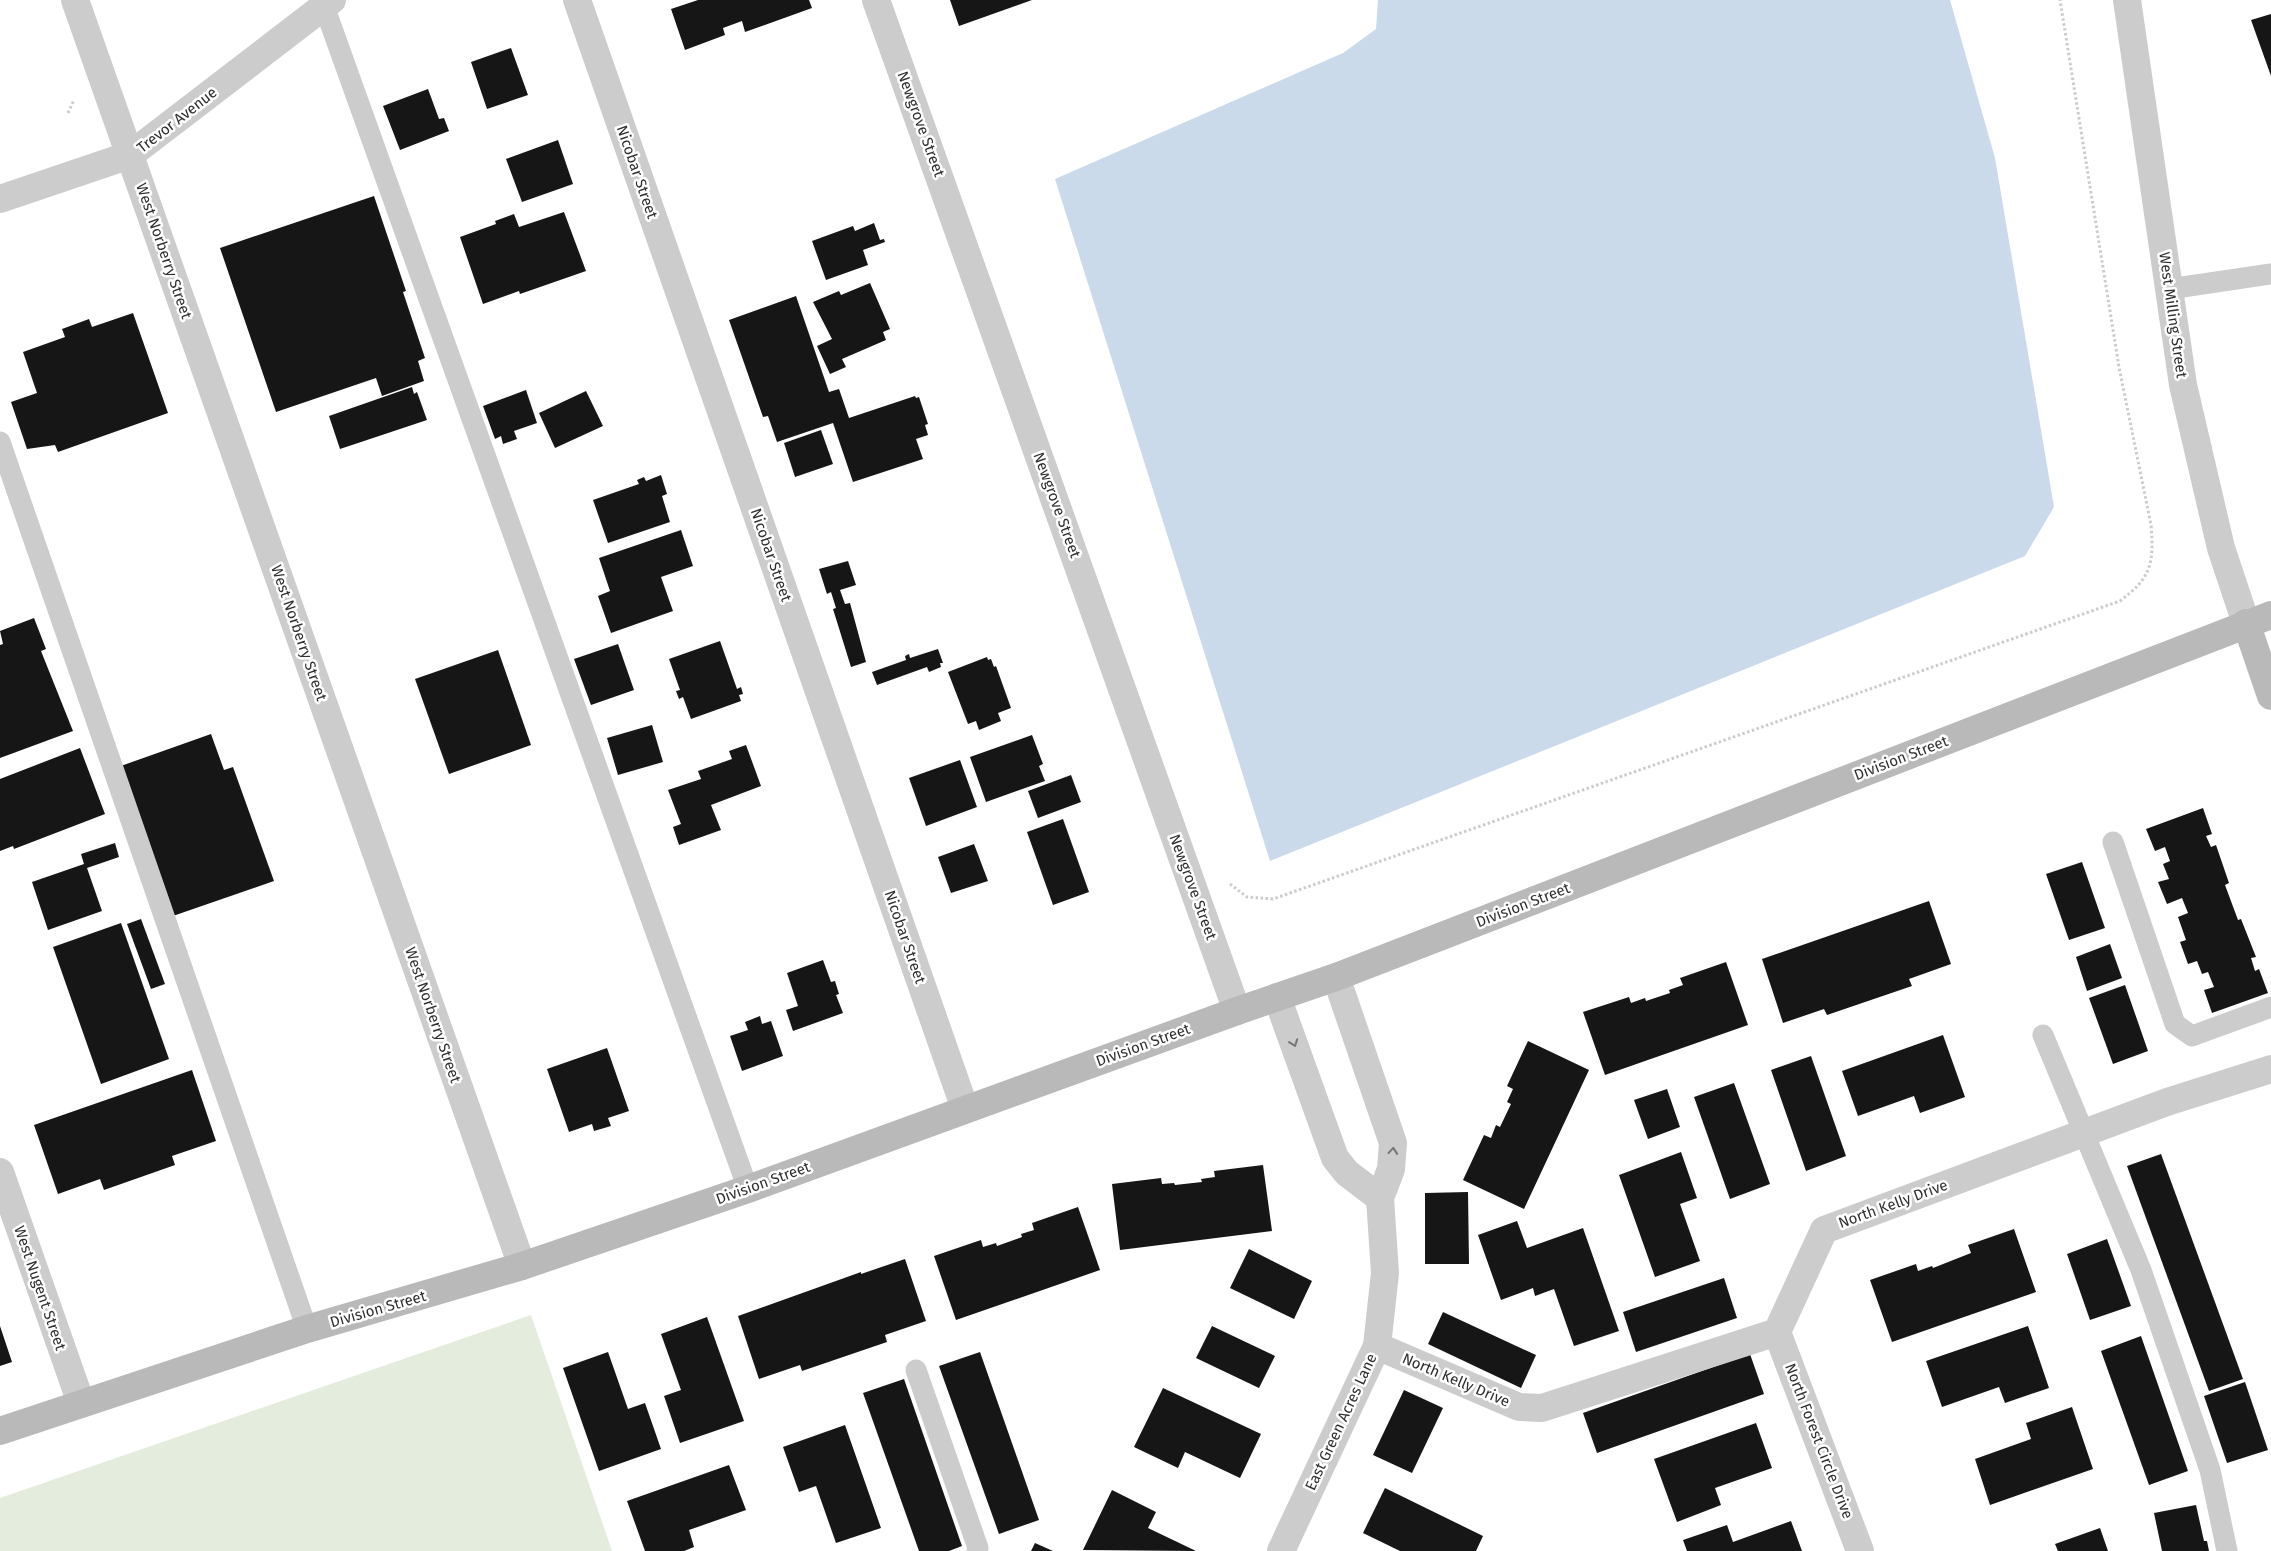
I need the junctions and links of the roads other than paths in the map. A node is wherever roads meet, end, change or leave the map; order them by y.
1 (75, 0) edge
2 (577, 0) edge
3 (876, 0) edge
4 (2127, 0) edge
5 (328, 3) edge
6 (130, 155) junction
7 (0, 200) edge
8 (2271, 274) edge
9 (2169, 289) junction
10 (0, 442) edge
11 (2259, 619) edge
12 (2271, 696) edge
13 (2112, 842) dead end
14 (1336, 977) junction
15 (1277, 997) junction
16 (2271, 1007) edge
17 (1237, 1011) junction
18 (2043, 1035) dead end
19 (2271, 1069) edge
20 (965, 1109) junction
21 (2083, 1134) junction
22 (0, 1172) edge
23 (748, 1190) junction
24 (1380, 1198) junction
25 (522, 1266) junction
26 (307, 1329) junction
27 (1777, 1332) junction
28 (1377, 1346) junction
29 (916, 1370) dead end
30 (80, 1403) junction
31 (0, 1431) edge
32 (977, 1551) edge
33 (1281, 1551) edge
34 (1860, 1551) edge
35 (2227, 1551) edge

1 - 6 street, West Norberry Street
2 - 20 street, Nicobar Street
3 - 17 street, Newgrove Street
4 - 9 street, West Milling Street
5 - 6 street, Trevor Avenue
5 - 23 lane
6 - 7 street, Trevor Avenue
6 - 25 street, West Norberry Street
8 - 9 lane
9 - 11 street, West Milling Street
10 - 26 lane
11 - 12 main road
11 - 14 main road, Division Street
13 - 16 lane
14 - 15 main road, Division Street
24 -> 14 street, East Green Acres Lane
15 - 17 main road, Division Street
15 -> 24 street
17 - 20 main road, Division Street
18 - 21 lane
19 - 21 street, North Kelly Drive
20 - 23 main road, Division Street
21 - 27 street, North Kelly Drive
21 - 35 lane
22 - 30 street, West Nugent Street
23 - 25 main road, Division Street
24 - 28 street, East Green Acres Lane
25 - 26 main road, Division Street
26 - 30 main road, Division Street
27 - 28 street, North Kelly Drive
27 - 34 street, North Forest Circle Drive
28 - 33 street, East Green Acres Lane
29 - 32 lane
30 - 31 main road, Division Street

